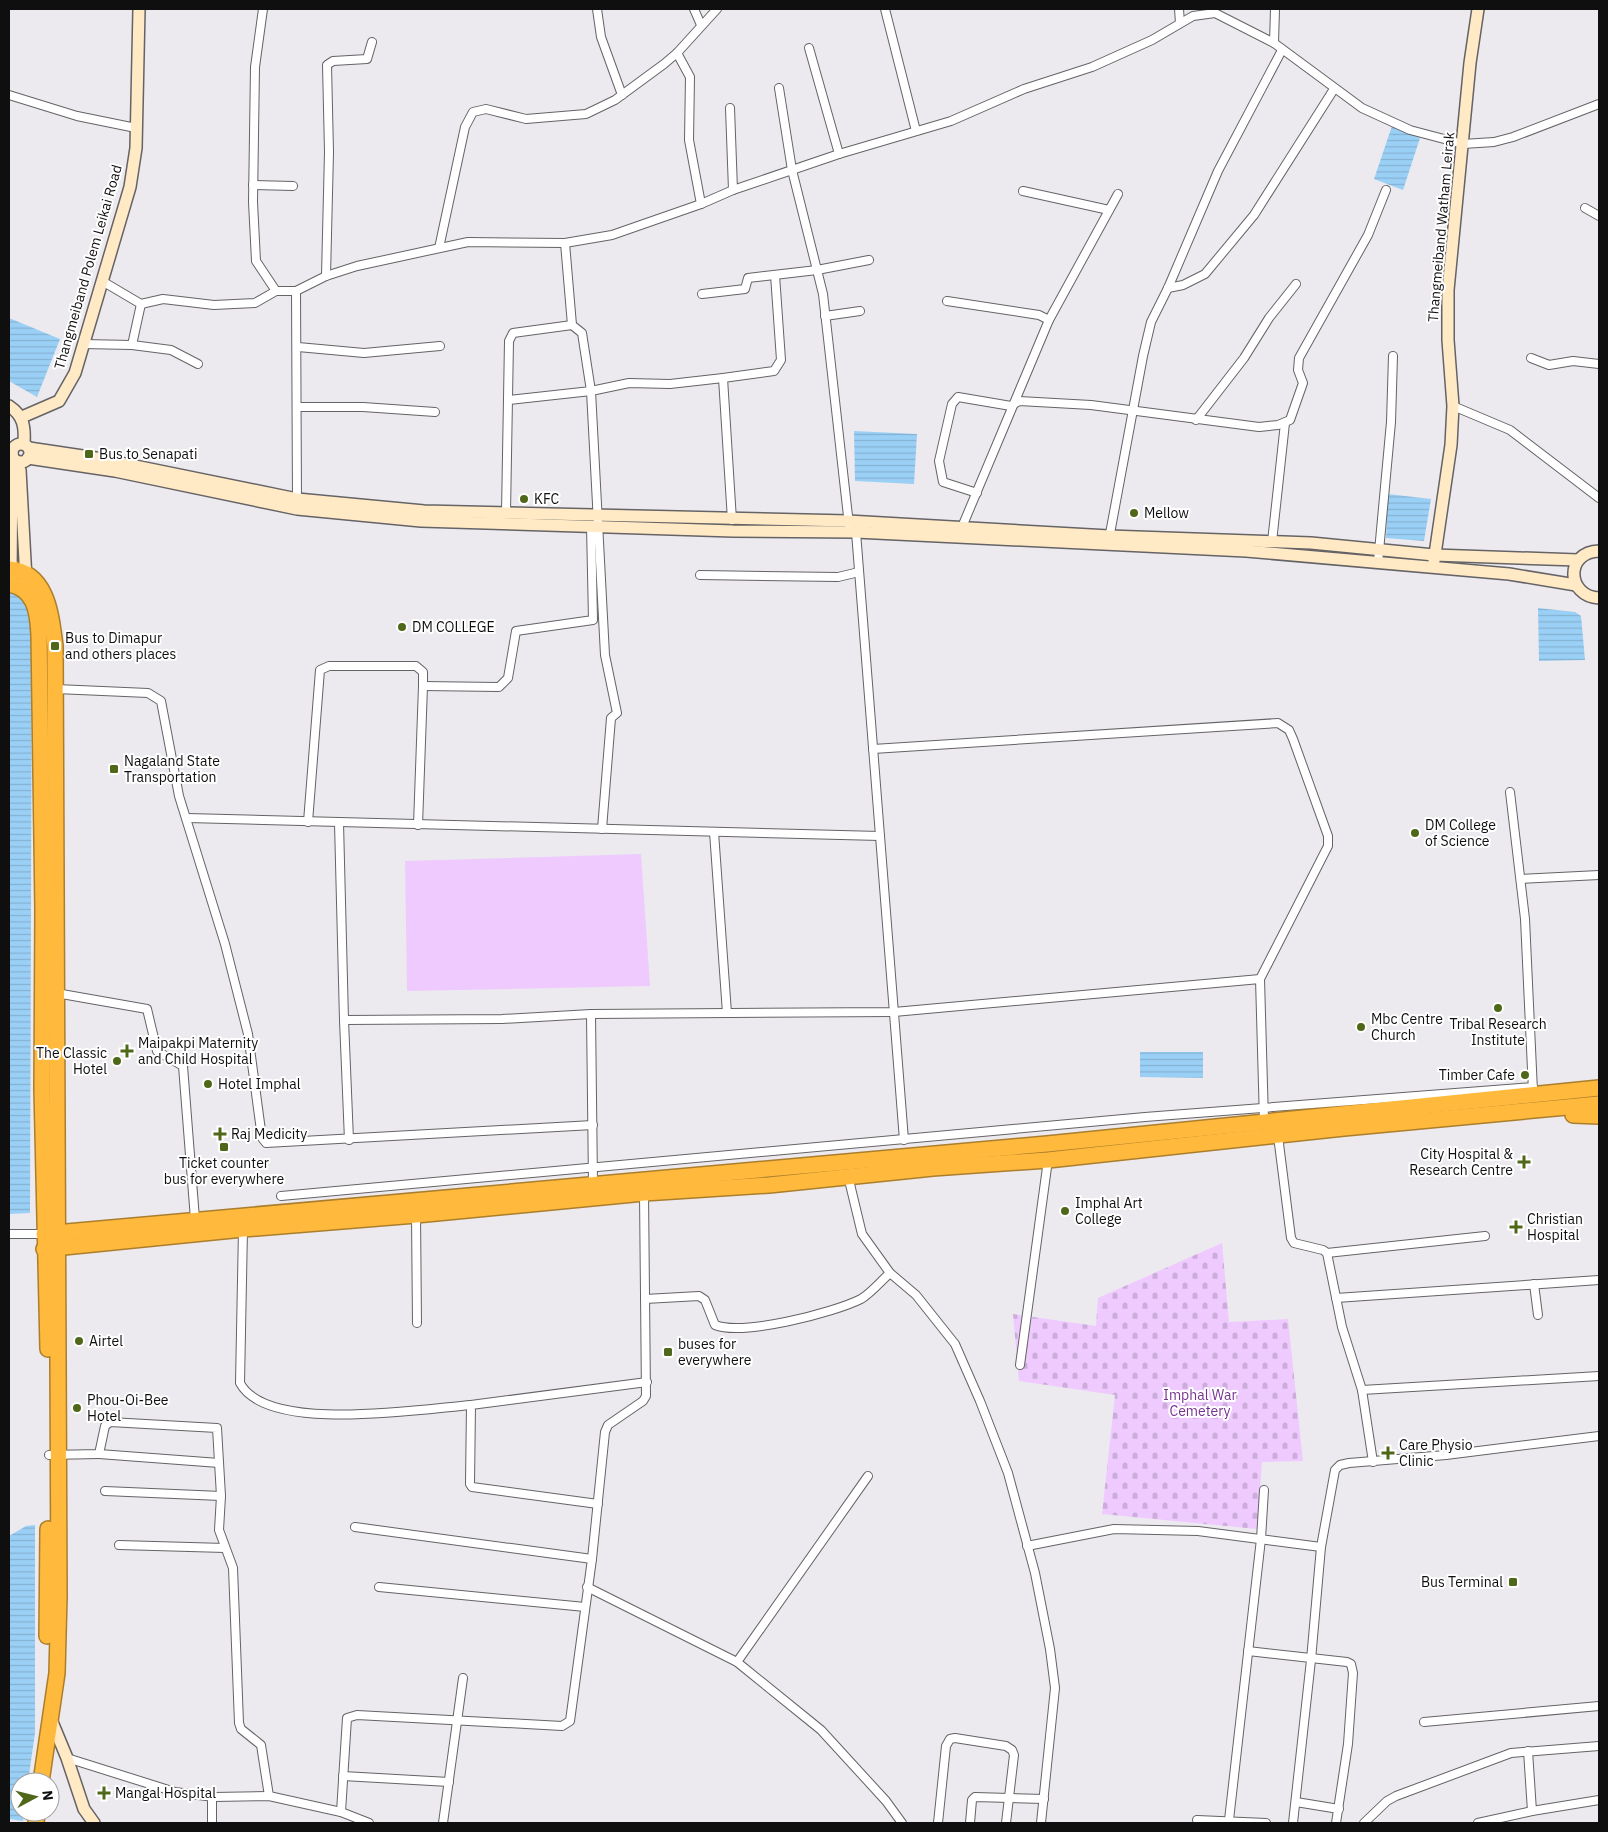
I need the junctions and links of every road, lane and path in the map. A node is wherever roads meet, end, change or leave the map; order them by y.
1 (139, 9) edge
2 (263, 9) edge
3 (597, 9) edge
4 (694, 9) edge
5 (717, 9) edge
6 (886, 9) edge
7 (1179, 9) edge
8 (1275, 9) edge
9 (1478, 9) edge
10 (1180, 23) junction
11 (701, 25) junction
12 (372, 42) dead end
13 (1274, 43) junction
14 (809, 48) dead end
15 (1282, 50) junction
16 (677, 53) junction
17 (779, 88) dead end
18 (1334, 89) junction
19 (9, 95) edge
20 (622, 95) junction
21 (1599, 104) edge
22 (730, 108) dead end
23 (136, 128) junction
24 (916, 131) junction
25 (1463, 144) junction
26 (839, 154) junction
27 (792, 170) junction
28 (253, 185) junction
29 (293, 186) dead end
30 (733, 190) junction
31 (1386, 190) dead end
32 (1023, 191) dead end
33 (1118, 194) dead end
34 (701, 204) junction
35 (1585, 208) dead end
36 (1109, 210) junction
37 (1599, 216) edge
38 (565, 243) junction
39 (439, 248) junction
40 (869, 260) dead end
41 (817, 270) junction
42 (775, 275) junction
43 (326, 276) junction
44 (102, 281) junction
45 (1296, 284) dead end
46 (1168, 288) junction
47 (296, 291) junction
48 (276, 292) junction
49 (702, 294) dead end
50 (947, 301) dead end
51 (141, 304) junction
52 (860, 311) dead end
53 (825, 316) junction
54 (1049, 320) junction
55 (572, 326) junction
56 (83, 344) junction
57 (132, 345) junction
58 (440, 346) dead end
59 (298, 347) junction
60 (1393, 356) dead end
61 (1531, 358) dead end
62 (198, 364) dead end
63 (1599, 364) edge
64 (723, 378) junction
65 (591, 391) junction
66 (509, 400) junction
67 (9, 406) edge
68 (1011, 406) junction
69 (1452, 406) junction
70 (297, 407) junction
71 (1134, 411) junction
72 (435, 412) dead end
73 (22, 417) junction
74 (1196, 420) junction
75 (1285, 423) junction
76 (19, 452) edge
77 (977, 493) junction
78 (1599, 498) edge
79 (297, 504) junction
80 (506, 513) junction
81 (423, 516) junction
82 (732, 520) junction
83 (596, 522) junction
84 (962, 527) junction
85 (851, 528) junction
86 (1109, 541) junction
87 (1272, 542) junction
88 (1380, 549) junction
89 (1599, 551) edge
90 (1434, 556) junction
91 (1578, 560) junction
92 (1378, 562) junction
93 (1433, 568) junction
94 (859, 572) junction
95 (700, 575) dead end
96 (13, 576) edge
97 (1576, 585) junction
98 (1599, 598) edge
99 (423, 686) junction
100 (56, 689) junction
101 (873, 749) junction
102 (1510, 792) dead end
103 (187, 818) junction
104 (308, 822) junction
105 (339, 823) junction
106 (418, 825) junction
107 (602, 829) junction
108 (714, 832) junction
109 (880, 836) junction
110 (1599, 874) edge
111 (1520, 879) junction
112 (1260, 979) junction
113 (56, 993) junction
114 (894, 1012) junction
115 (727, 1013) junction
116 (591, 1014) junction
117 (344, 1020) junction
118 (1599, 1078) edge
119 (1599, 1088) edge
120 (1583, 1090) junction
121 (1533, 1091) junction
122 (1599, 1104) edge
123 (1536, 1111) junction
124 (1264, 1115) junction
125 (1599, 1116) edge
126 (593, 1125) junction
127 (1278, 1136) junction
128 (349, 1140) junction
129 (904, 1140) junction
130 (1048, 1160) junction
131 (845, 1162) junction
132 (594, 1166) junction
133 (848, 1178) junction
134 (593, 1183) junction
135 (644, 1194) junction
136 (281, 1196) dead end
137 (485, 1201) junction
138 (416, 1215) junction
139 (195, 1219) junction
140 (243, 1228) junction
141 (50, 1233) junction
142 (9, 1234) edge
143 (1484, 1236) dead end
144 (51, 1249) junction
145 (1327, 1253) junction
146 (890, 1273) junction
147 (1599, 1280) edge
148 (1534, 1284) junction
149 (1336, 1298) junction
150 (645, 1299) junction
151 (1538, 1315) dead end
152 (417, 1324) dead end
153 (1020, 1365) dead end
154 (1599, 1376) edge
155 (647, 1382) junction
156 (1362, 1390) junction
157 (471, 1405) junction
158 (1599, 1436) edge
159 (98, 1454) junction
160 (54, 1455) junction
161 (1373, 1462) junction
162 (219, 1463) junction
163 (868, 1476) dead end
164 (1264, 1490) dead end
165 (105, 1491) dead end
166 (221, 1496) junction
167 (598, 1504) junction
168 (355, 1527) dead end
169 (1261, 1539) junction
170 (118, 1545) dead end
171 (1027, 1546) junction
172 (1321, 1547) junction
173 (224, 1548) junction
174 (592, 1559) junction
175 (379, 1587) dead end
176 (587, 1587) junction
177 (584, 1608) junction
178 (1248, 1651) junction
179 (1311, 1660) junction
180 (737, 1662) junction
181 (462, 1678) dead end
182 (1599, 1706) edge
183 (50, 1716) junction
184 (458, 1720) junction
185 (1424, 1722) dead end
186 (1599, 1746) edge
187 (1528, 1751) junction
188 (67, 1758) junction
189 (42, 1772) edge
190 (343, 1776) junction
191 (449, 1782) junction
192 (212, 1796) junction
193 (269, 1796) junction
194 (1008, 1798) junction
195 (1044, 1799) junction
196 (1599, 1800) edge
197 (1296, 1802) junction
198 (1339, 1809) junction
199 (1532, 1811) junction
200 (341, 1812) junction
201 (1197, 1820) dead end
202 (1230, 1820) junction
203 (94, 1823) edge
204 (212, 1823) edge
205 (370, 1823) edge
206 (443, 1823) edge
207 (902, 1823) edge
208 (938, 1823) edge
209 (970, 1823) edge
210 (1006, 1823) edge
211 (1041, 1823) edge
212 (1266, 1823) edge
213 (1293, 1823) edge
214 (1336, 1823) edge
215 (1364, 1823) edge
216 (1478, 1823) edge

1 - 23 main road, Thangmeiband Polem Leikai Road
2 - 28 street
3 - 20 street
4 - 11 street
5 - 11 street
6 - 24 street
7 - 10 street
8 - 13 street
9 - 25 main road, Thangmeiband Watham Leirak
10 - 13 street
10 - 24 street
11 - 16 street
12 - 43 street
13 - 15 street
14 - 26 street
15 - 18 street
15 - 46 street
16 - 20 street
16 - 34 street
17 - 27 street
18 - 25 street
18 - 46 street
19 - 23 street
20 - 39 street
21 - 25 street
22 - 30 street
23 - 44 main road, Thangmeiband Polem Leikai Road
24 - 26 street
25 - 69 main road, Thangmeiband Watham Leirak
26 - 27 street
27 - 30 street
27 - 41 street
28 - 29 street
28 - 48 street
30 - 34 street
31 - 75 street
32 - 36 street
33 - 36 street
34 - 38 street
35 - 37 street
36 - 54 street
38 - 39 street
38 - 55 street
39 - 43 street
40 - 41 street
41 - 42 street
41 - 53 street
42 - 49 street
42 - 64 street
43 - 47 street
44 - 51 street
44 - 56 main road, Thangmeiband Polem Leikai Road
45 - 74 street
46 - 71 street
47 - 48 street
47 - 59 street
48 - 51 street
50 - 54 street
51 - 57 street
52 - 53 street
53 - 85 street
54 - 68 street
55 - 65 street
55 - 66 street
56 - 57 street
56 - 73 main road, Thangmeiband Polem Leikai Road
57 - 62 street
58 - 59 street
59 - 70 street
60 - 88 street
61 - 63 street
64 - 65 street
64 - 82 street
65 - 66 street
65 - 83 street
66 - 80 street
67 - 73 main road
68 - 71 street
68 - 77 street
68 - 77 street
69 - 78 street
69 - 90 main road, Thangmeiband Watham Leirak
70 - 72 street
70 - 79 street
71 - 74 street
71 - 86 street
73 - 76 main road
74 - 75 street
75 - 87 street
76 - 79 main road
76 - 96 main road
77 - 84 street
79 - 81 main road
80 - 81 main road
80 - 83 main road
81 - 83 main road
82 - 83 main road
82 - 85 main road
83 - 85 main road
83 - 99 street
83 - 107 street
84 - 85 main road
84 - 86 main road
85 - 86 main road
85 - 94 street
86 - 87 main road
86 - 92 main road
87 - 88 main road
88 - 90 main road
88 - 92 street
89 - 91 main road
90 - 91 main road
90 - 93 main road, Thangmeiband Watham Leirak
91 - 97 main road
92 - 93 main road
93 - 97 main road
94 - 95 street
94 - 101 street
96 - 100 highway
96 - 141 highway
97 - 98 main road
99 - 104 street
99 - 106 street
100 - 103 street
100 - 113 highway
101 - 109 street
101 - 112 street
102 - 111 street
103 - 104 street
103 - 128 street
104 - 105 street
105 - 106 street
105 - 117 street
106 - 107 street
107 - 108 street
108 - 109 street
108 - 115 street
109 - 114 street
110 - 111 street
111 - 121 street
112 - 114 street
112 - 124 street
113 - 139 street
113 - 141 highway
114 - 115 street
114 - 129 street
115 - 116 street
116 - 117 street
116 - 126 street
117 - 128 street
118 - 120 highway
119 - 120 highway
120 - 121 highway
121 - 124 highway
122 - 123 highway
123 - 125 highway
123 - 127 highway
124 - 129 street
124 - 131 highway
126 - 128 street
126 - 132 street
127 - 130 highway
127 - 145 street
129 - 132 street
130 - 133 highway
130 - 153 street
131 - 133 street
131 - 134 highway
132 - 134 street
132 - 136 street
133 - 135 highway
133 - 146 street
134 - 137 highway
135 - 137 highway
135 - 150 street
137 - 138 highway
137 - 139 highway
138 - 140 highway
138 - 152 street
139 - 141 highway
140 - 144 highway
140 - 157 street
141 - 142 street
141 - 144 highway
143 - 145 street
144 - 160 highway
145 - 149 street
146 - 150 street
146 - 171 street
147 - 148 street
148 - 149 street
148 - 151 street
149 - 156 street
150 - 155 street
154 - 156 street
155 - 157 street
155 - 167 street
156 - 161 street
157 - 167 street
158 - 161 street
159 - 160 street
159 - 162 street
159 - 162 street
160 - 183 highway
161 - 172 street
162 - 166 street
163 - 180 street
164 - 169 street
165 - 166 street
166 - 173 street
167 - 174 street
168 - 174 street
169 - 171 street
169 - 172 street
169 - 178 street
170 - 173 street
171 - 195 street
172 - 179 street
173 - 193 street
174 - 176 street
175 - 177 street
176 - 177 street
176 - 180 street
177 - 184 street
178 - 179 street
178 - 202 street
179 - 197 street
179 - 198 street
180 - 207 street
181 - 184 street
182 - 185 street
183 - 188 main road
183 - 189 highway
184 - 190 street
184 - 191 street
186 - 187 street
187 - 199 street
187 - 215 street
188 - 192 street
188 - 203 main road
190 - 191 street
190 - 200 street
191 - 206 street
192 - 193 street
192 - 204 street
193 - 200 street
194 - 195 street
194 - 208 street
194 - 209 street
194 - 210 street
195 - 211 street
196 - 199 street
197 - 198 street
197 - 213 street
198 - 214 street
199 - 216 street
200 - 205 street
201 - 202 street
202 - 212 street

